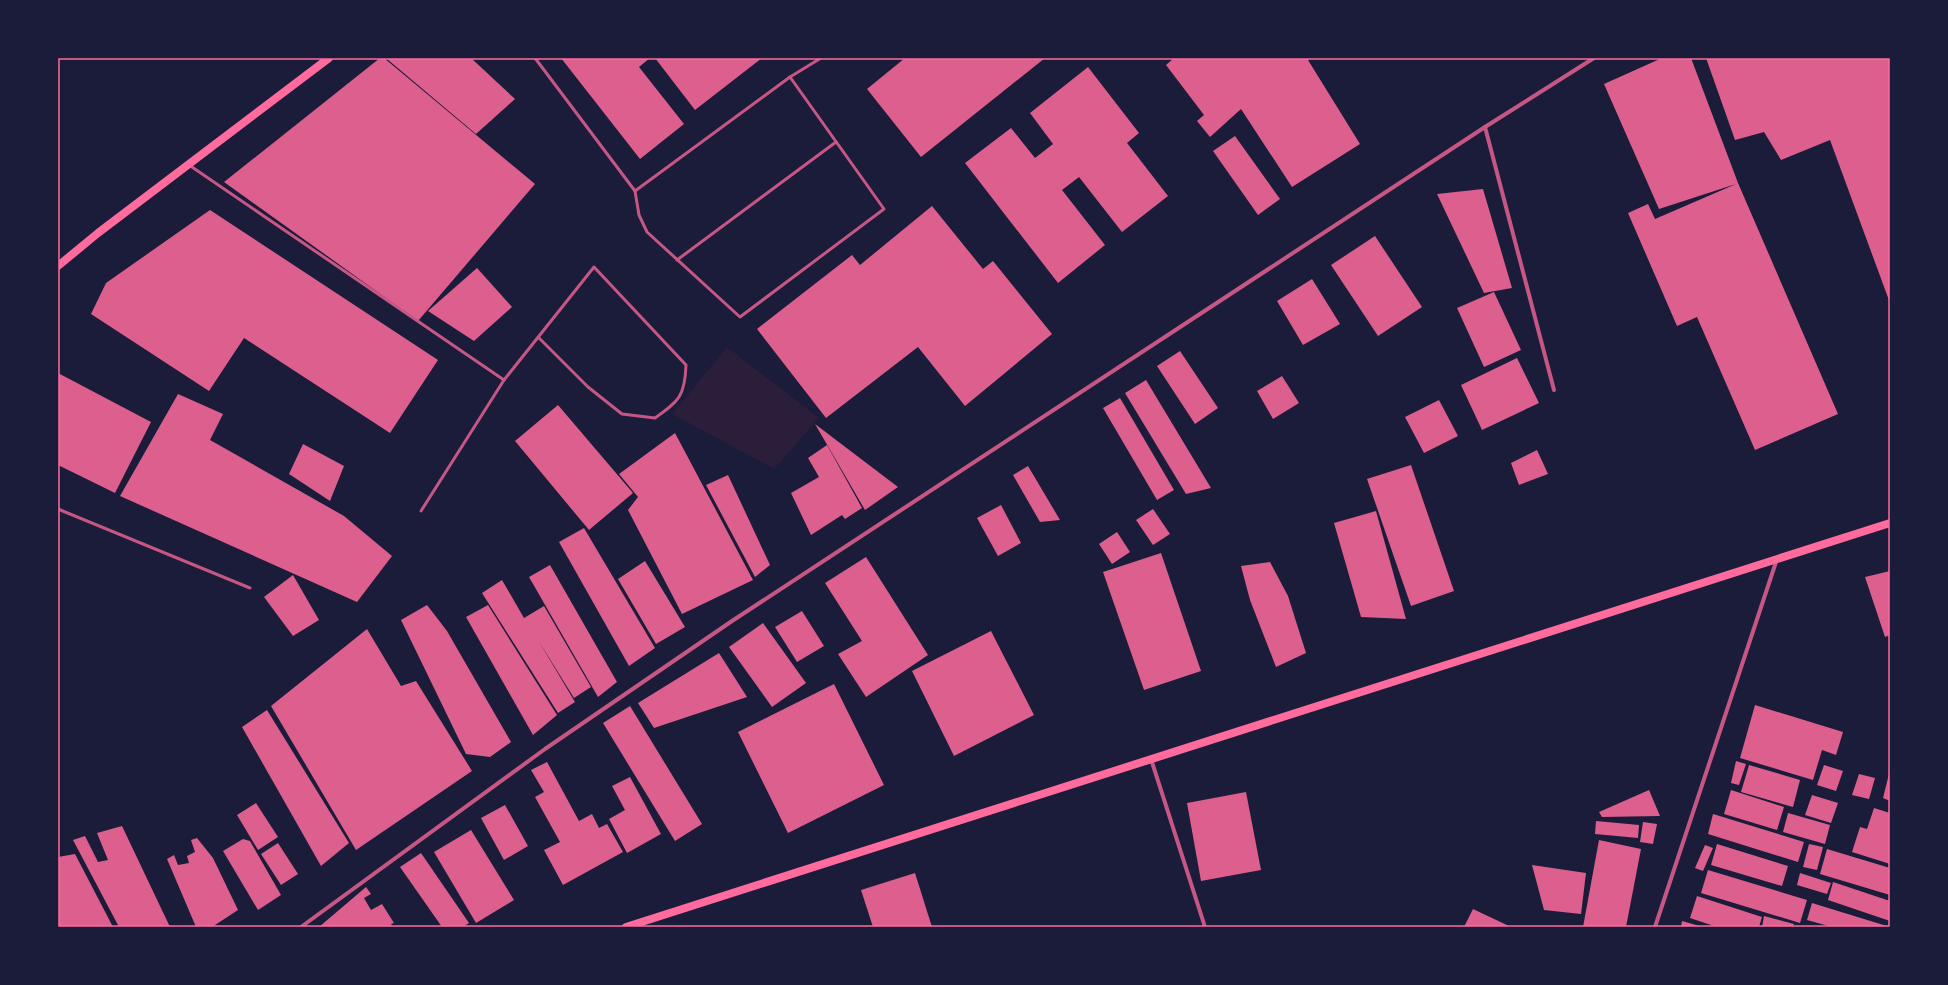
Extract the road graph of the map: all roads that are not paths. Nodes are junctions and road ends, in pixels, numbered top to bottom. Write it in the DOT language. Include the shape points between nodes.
graph roads {
  1 [pos="329,58"];
  2 [pos="535,58"];
  3 [pos="821,58"];
  4 [pos="1594,58"];
  5 [pos="790,78"];
  6 [pos="1485,127"];
  7 [pos="836,142"];
  8 [pos="189,165"];
  9 [pos="635,191"];
  10 [pos="677,260"];
  11 [pos="58,266"];
  12 [pos="538,337"];
  13 [pos="504,380"];
  14 [pos="1554,390"];
  15 [pos="58,509"];
  16 [pos="421,511"];
  17 [pos="1890,522"];
  18 [pos="1778,558"];
  19 [pos="250,588"];
  20 [pos="1150,759"];
  21 [pos="301,927"];
  22 [pos="626,927"];
  23 [pos="1205,927"];
  24 [pos="1655,927"];
  1 -- 8 [label="main road"];
  2 -- 9 [label="lane"];
  3 -- 5 [label="lane"];
  4 -- 6 [label="street"];
  5 -- 7 [label="lane"];
  5 -- 9 [label="lane"];
  6 -- 14 [label="street"];
  6 -- 21 [label="street" via="732,621 545,749"];
  7 -- 10 [label="lane"];
  7 -- 10 [label="lane" via="884,209 759,303 740,317"];
  8 -- 11 [label="main road"];
  8 -- 13 [label="lane"];
  9 -- 10 [label="lane" via="639,215 647,232"];
  12 -- 12 [label="lane" via="594,267 686,365 686,386 675,404 655,418 622,414 588,388"];
  12 -- 13 [label="lane"];
  13 -- 16 [label="lane"];
  15 -- 19 [label="lane"];
  17 -- 18 [label="main road"];
  18 -- 20 [label="main road"];
  18 -- 24 [label="street"];
  20 -- 22 [label="main road"];
  20 -- 23 [label="street"];
}
